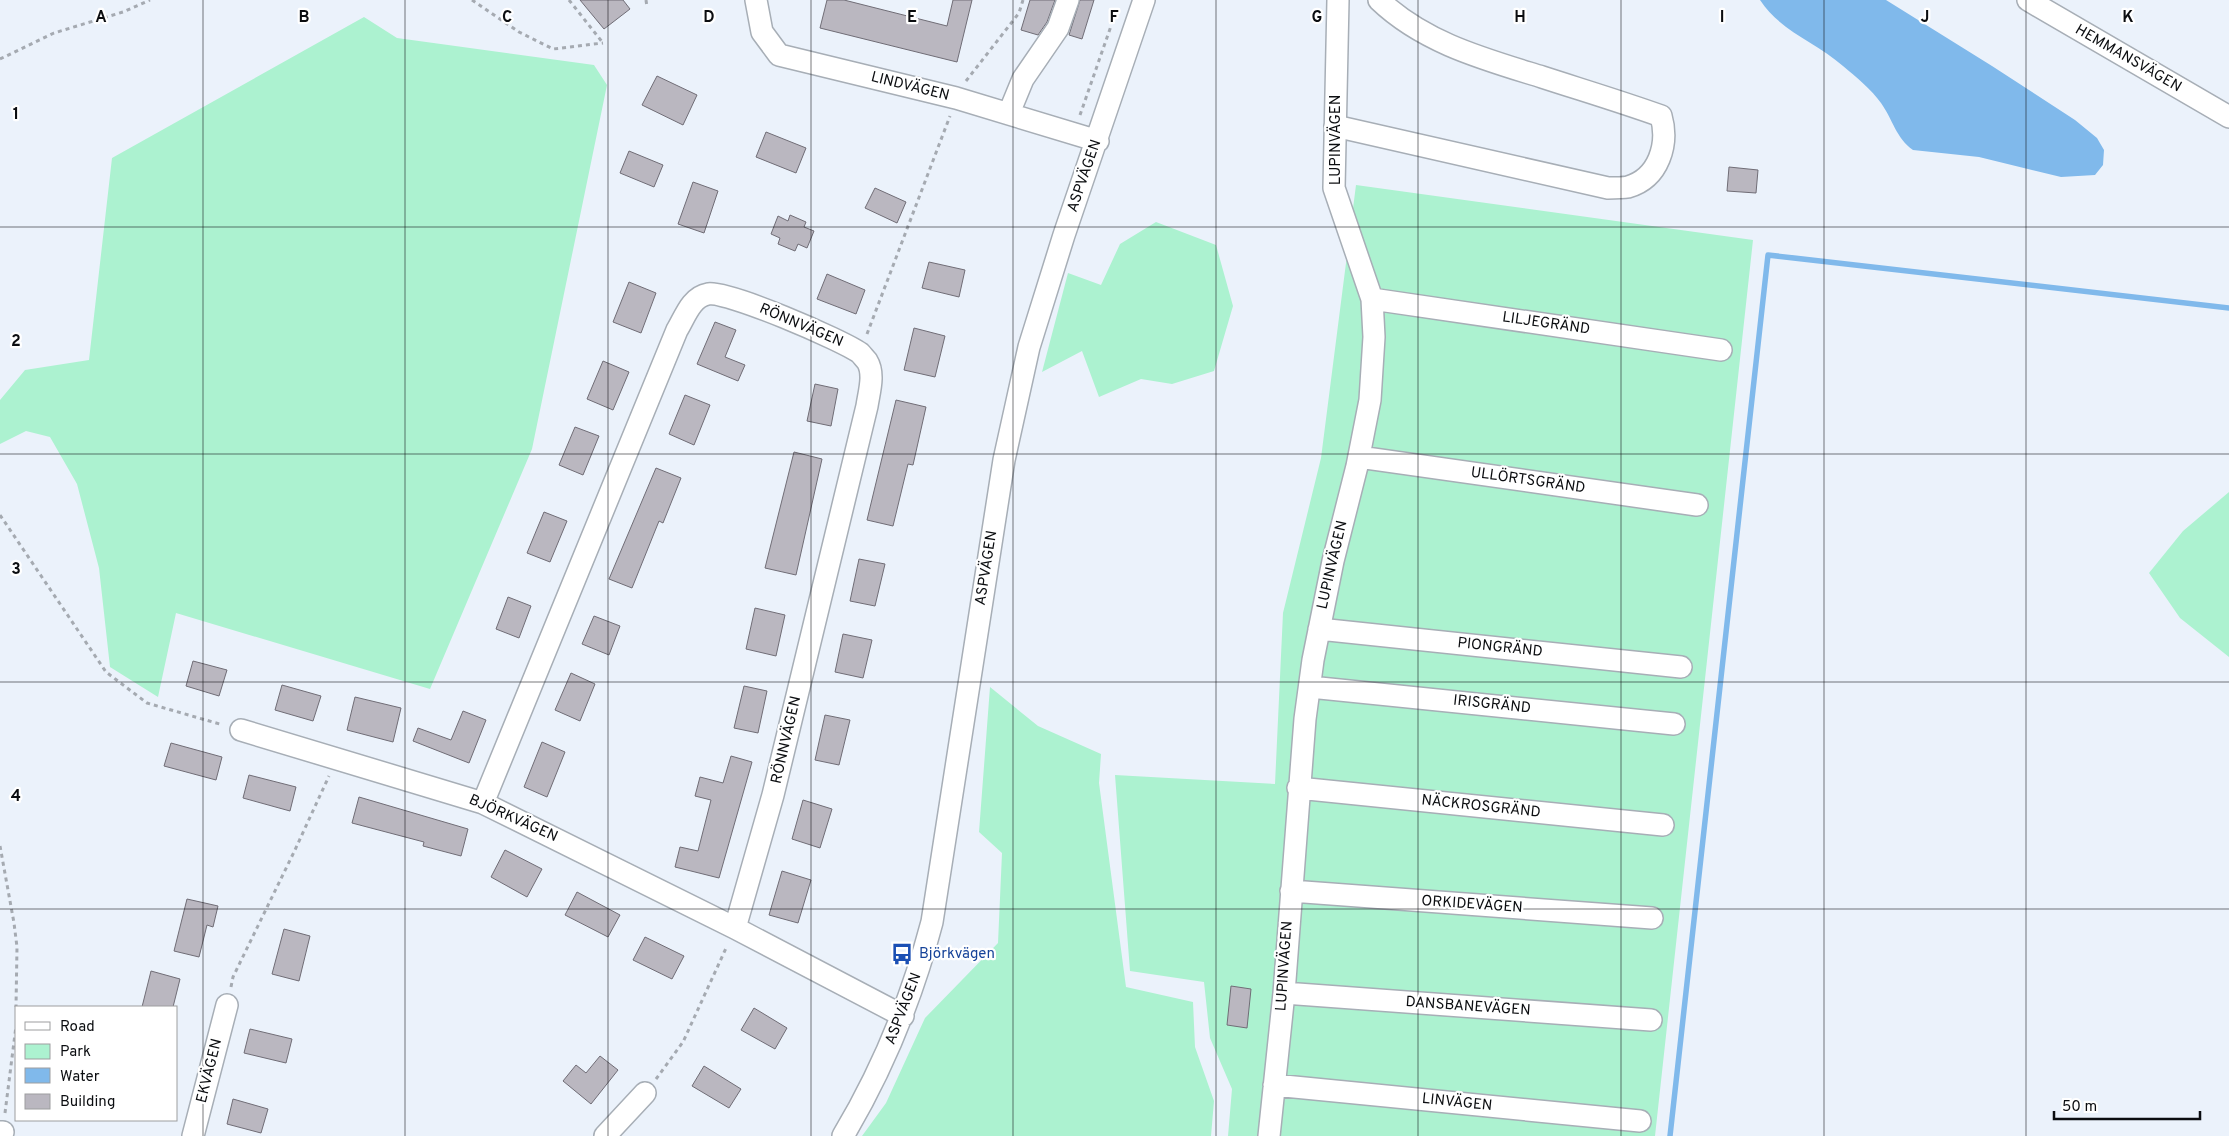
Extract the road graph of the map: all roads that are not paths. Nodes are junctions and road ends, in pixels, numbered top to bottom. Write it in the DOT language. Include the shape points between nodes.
graph roads {
  1 [pos="756,0"];
  2 [pos="1068,0"];
  3 [pos="1144,0"];
  4 [pos="1338,0"];
  5 [pos="1379,0"];
  6 [pos="2028,0"];
  7 [pos="1009,113"];
  8 [pos="2229,117"];
  9 [pos="1335,126"];
  10 [pos="1098,141"];
  11 [pos="1372,299"];
  12 [pos="1721,350"];
  13 [pos="1359,456"];
  14 [pos="1697,505"];
  15 [pos="1319,629"];
  16 [pos="1681,667"];
  17 [pos="1310,687"];
  18 [pos="1674,724"];
  19 [pos="241,730"];
  20 [pos="1298,788"];
  21 [pos="483,802"];
  22 [pos="1663,826"];
  23 [pos="1291,891"];
  24 [pos="1652,918"];
  25 [pos="735,928"];
  26 [pos="1284,994"];
  27 [pos="226,1005"];
  28 [pos="903,1016"];
  29 [pos="1651,1020"];
  30 [pos="1274,1085"];
  31 [pos="645,1094"];
  32 [pos="1640,1121"];
  33 [pos="193,1136"];
  34 [pos="605,1136"];
  35 [pos="843,1136"];
  36 [pos="1270,1136"];
  1 -- 7 [label="street, LINDVÄGEN" via="762,32 779,55"];
  2 -- 7 [label="street" via="1058,28 1023,79"];
  3 -- 10 [label="street, ASPVÄGEN"];
  4 -- 9 [label="street, LUPINVÄGEN"];
  5 -- 9 [label="street" via="1403,22 1474,56 1661,116 1665,138 1661,157 1648,175 1629,187 1608,188"];
  6 -- 8 [label="street, HEMMANSVÄGEN"];
  7 -- 10 [label="street, LINDVÄGEN"];
  9 -- 11 [label="street, LUPINVÄGEN" via="1334,188"];
  10 -- 28 [label="street, ASPVÄGEN" via="1064,235 1019,387 1004,460 932,922"];
  11 -- 12 [label="street, LILJEGRÄND"];
  11 -- 13 [label="street, LUPINVÄGEN" via="1374,337 1370,400"];
  13 -- 14 [label="street, ULLÖRTSGRÄND"];
  13 -- 15 [label="street, LUPINVÄGEN"];
  15 -- 16 [label="street, PIONGRÄND"];
  15 -- 17 [label="street, LUPINVÄGEN"];
  17 -- 18 [label="street, IRISGRÄND"];
  17 -- 20 [label="street, LUPINVÄGEN"];
  19 -- 21 [label="street, BJÖRKVÄGEN"];
  20 -- 22 [label="street, NÄCKROSGRÄND"];
  20 -- 23 [label="street, LUPINVÄGEN"];
  21 -- 25 [label="street, BJÖRKVÄGEN"];
  21 -- 25 [label="street, RÖNNVÄGEN" via="677,330 694,300 716,293 830,337 860,353 871,369 867,406 774,795"];
  23 -- 24 [label="street, ORKIDEVÄGEN"];
  23 -- 26 [label="street, LUPINVÄGEN"];
  25 -- 28 [label="street, BJÖRKVÄGEN"];
  26 -- 29 [label="street, DANSBANEVÄGEN"];
  26 -- 30 [label="street, LUPINVÄGEN"];
  27 -- 33 [label="street, EKVÄGEN"];
  28 -- 35 [label="street, ASPVÄGEN" via="879,1070"];
  30 -- 32 [label="street, LINVÄGEN"];
  30 -- 36 [label="street, LUPINVÄGEN"];
  31 -- 34 [label="street"];
}
